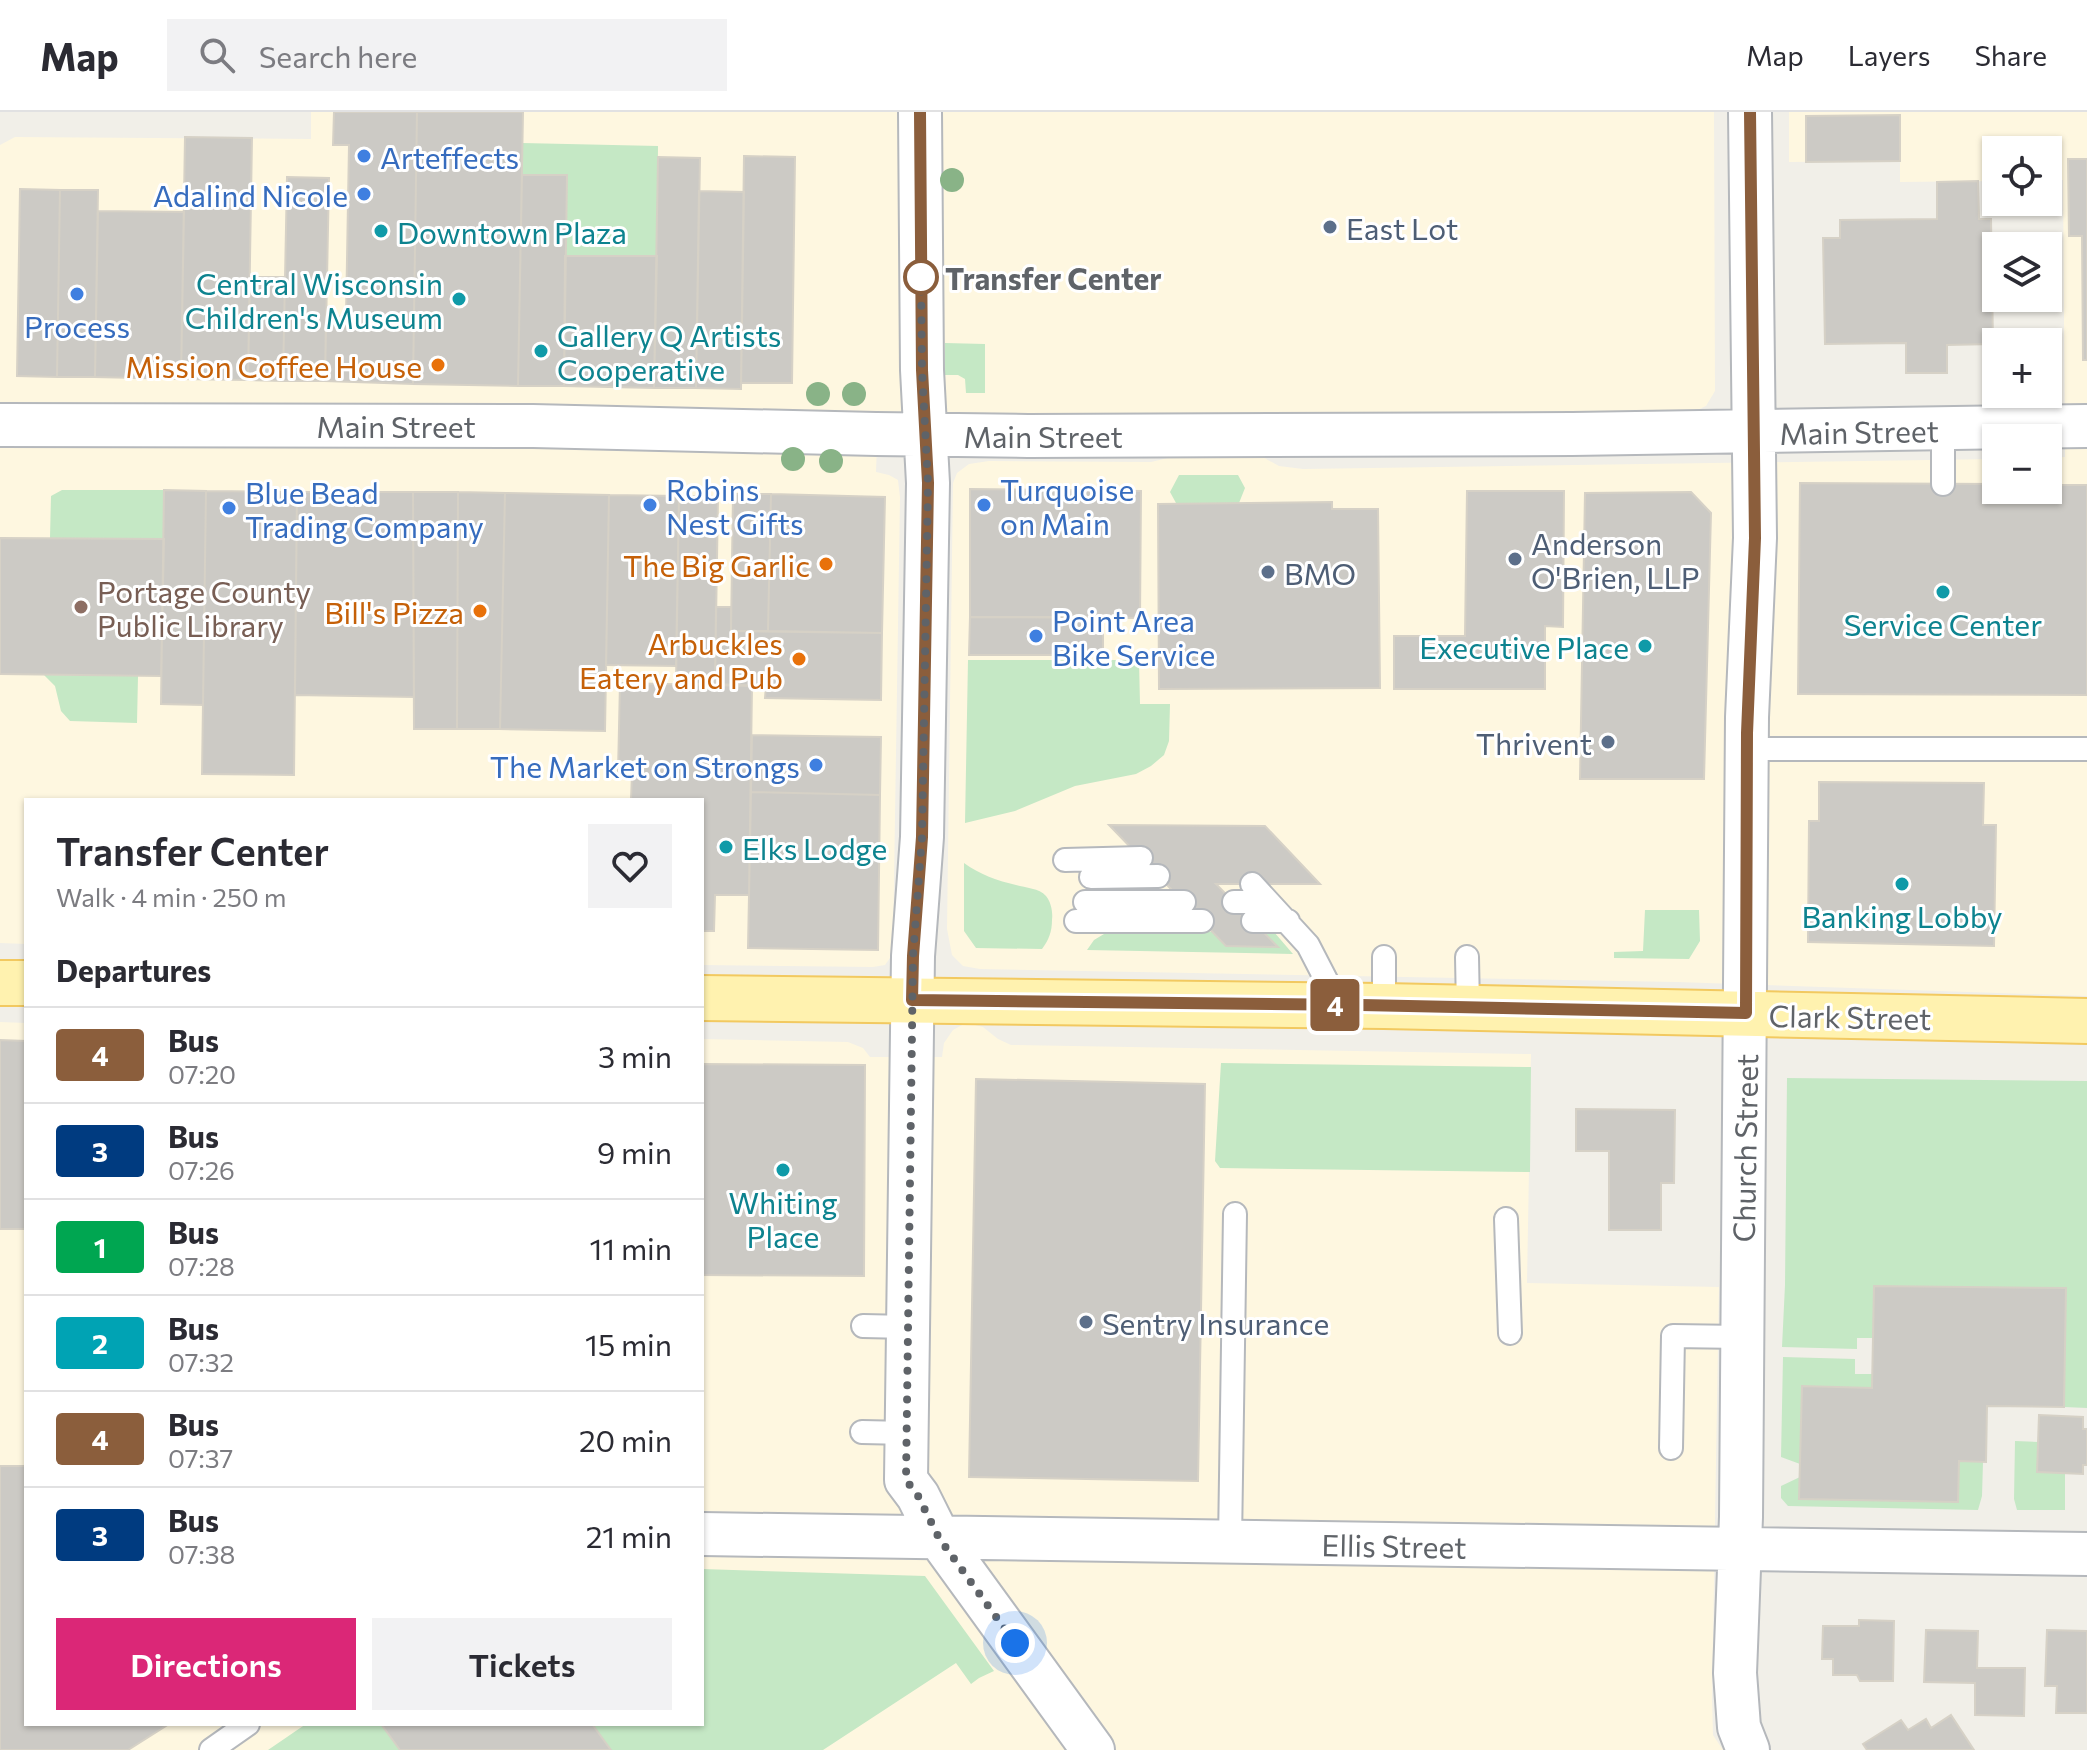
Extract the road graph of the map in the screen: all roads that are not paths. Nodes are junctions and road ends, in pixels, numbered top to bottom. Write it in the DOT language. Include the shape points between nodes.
graph roads {
  1 [pos="920,112"];
  2 [pos="1750,112"];
  3 [pos="0,425"];
  4 [pos="2087,426"];
  5 [pos="1943,429"];
  6 [pos="1753,433"];
  7 [pos="926,434"];
  8 [pos="1943,484"];
  9 [pos="1747,749"];
  10 [pos="2087,749"];
  11 [pos="1141,858"];
  12 [pos="1065,860"];
  13 [pos="1158,876"];
  14 [pos="1091,877"];
  15 [pos="1252,884"];
  16 [pos="1184,902"];
  17 [pos="1234,902"];
  18 [pos="1267,902"];
  19 [pos="1202,921"];
  20 [pos="1253,921"];
  21 [pos="1288,921"];
  22 [pos="1384,957"];
  23 [pos="1467,957"];
  24 [pos="0,983"];
  25 [pos="24,983"];
  26 [pos="704,998"];
  27 [pos="912,1000"];
  28 [pos="1339,1005"];
  29 [pos="1384,1006"];
  30 [pos="1468,1008"];
  31 [pos="1746,1013"];
  32 [pos="2087,1021"];
  33 [pos="1235,1214"];
  34 [pos="1506,1219"];
  35 [pos="863,1326"];
  36 [pos="908,1327"];
  37 [pos="1510,1333"];
  38 [pos="1742,1337"];
  39 [pos="862,1432"];
  40 [pos="907,1433"];
  41 [pos="1671,1448"];
  42 [pos="704,1534"];
  43 [pos="939,1538"];
  44 [pos="1230,1542"];
  45 [pos="1740,1551"];
  46 [pos="2087,1554"];
  47 [pos="245,1726"];
  48 [pos="211,1750"];
  49 [pos="1093,1750"];
  50 [pos="1748,1750"];
  1 -- 7 [label="street"];
  2 -- 6 [label="street, Church Street"];
  3 -- 7 [label="street, Main Street" via="533,426"];
  4 -- 5 [label="street, Main Street"];
  5 -- 6 [label="street, Main Street"];
  5 -- 8 [label="lane"];
  6 -- 7 [label="street, Main Street"];
  6 -- 9 [label="street, Church Street"];
  7 -- 27 [label="street" via="922,837"];
  9 -- 10 [label="lane"];
  9 -- 31 [label="street, Church Street"];
  11 -- 12 [label="lane"];
  13 -- 14 [label="lane"];
  15 -- 18 [label="lane"];
  16 -- 19 [label="lane" via="1080,911"];
  17 -- 18 [label="lane"];
  18 -- 21 [label="lane"];
  20 -- 21 [label="lane"];
  21 -- 28 [label="lane" via="1308,945"];
  22 -- 29 [label="lane"];
  23 -- 30 [label="lane"];
  24 -- 25 [label="main road"];
  26 -- 27 [label="main road, Clark Street"];
  27 -- 28 [label="main road, Clark Street"];
  27 -- 36 [label="street"];
  28 -- 29 [label="main road, Clark Street"];
  29 -- 30 [label="main road, Clark Street"];
  30 -- 31 [label="main road, Clark Street"];
  31 -- 32 [label="main road, Clark Street"];
  31 -- 38 [label="street, Church Street"];
  33 -- 44 [label="lane"];
  34 -- 37 [label="lane"];
  35 -- 36 [label="lane"];
  36 -- 40 [label="street"];
  38 -- 41 [label="lane" via="1673,1336"];
  38 -- 45 [label="street, Church Street"];
  39 -- 40 [label="lane"];
  40 -- 43 [label="street" via="906,1480"];
  42 -- 43 [label="street, Ellis Street"];
  43 -- 44 [label="street, Ellis Street"];
  43 -- 49 [label="street"];
  44 -- 45 [label="street, Ellis Street"];
  45 -- 46 [label="street, Ellis Street"];
  45 -- 50 [label="street, Church Street" via="1736,1705"];
  47 -- 48 [label="lane"];
}
